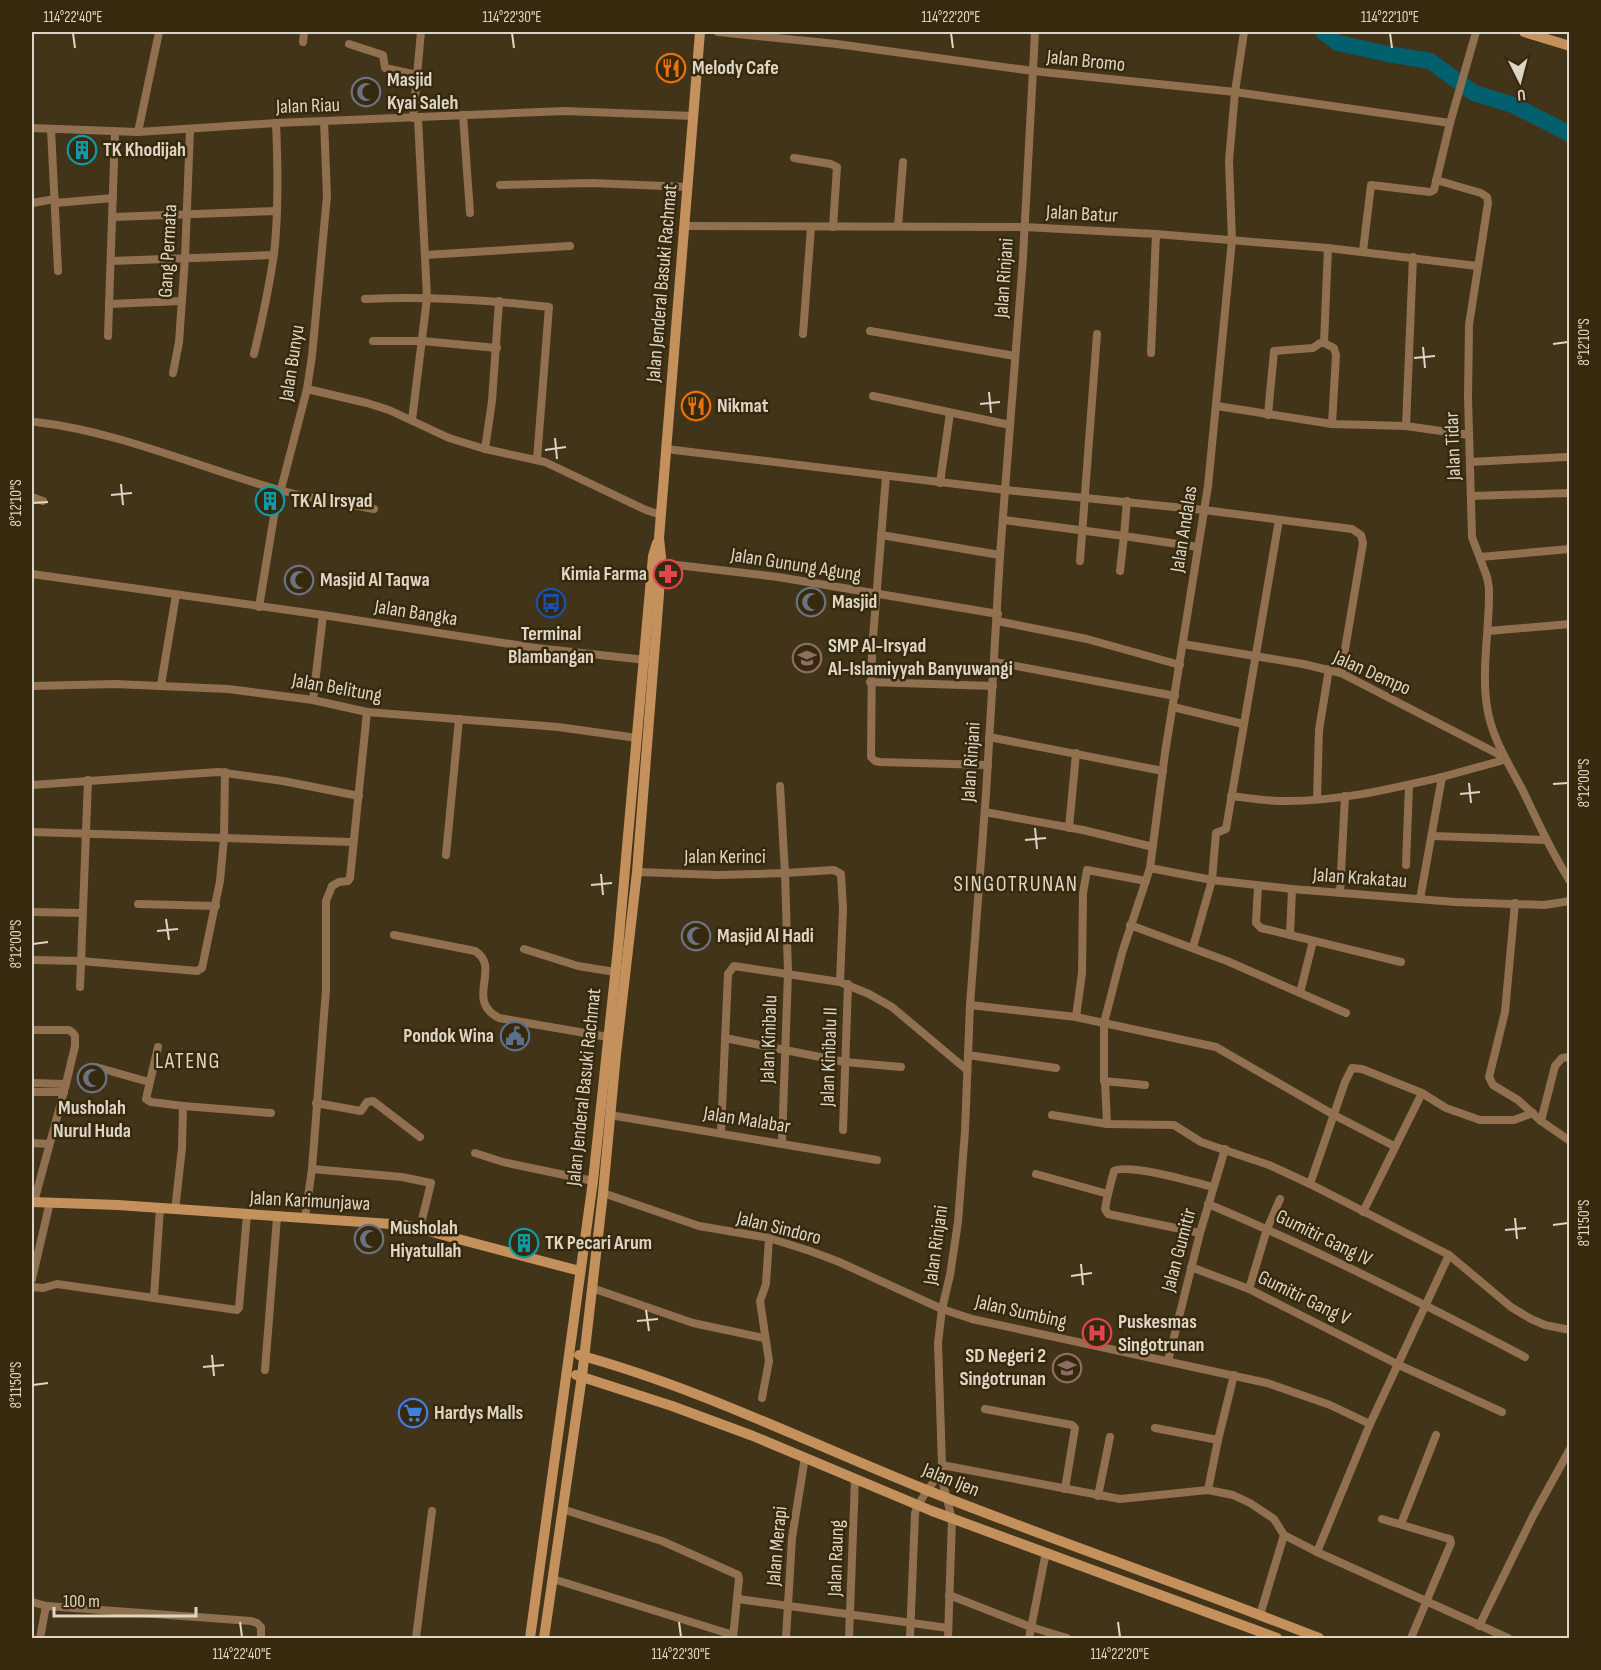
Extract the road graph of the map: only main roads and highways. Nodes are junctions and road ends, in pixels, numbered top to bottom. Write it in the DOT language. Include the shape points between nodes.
graph roads {
  1 [pos="700,32"];
  2 [pos="1524,32"];
  3 [pos="1536,33"];
  4 [pos="1569,46"];
  5 [pos="659,538"];
  6 [pos="649,661"];
  7 [pos="618,991"];
  8 [pos="33,1202"];
  9 [pos="580,1271"];
  10 [pos="570,1353"];
  11 [pos="584,1356"];
  12 [pos="568,1373"];
  13 [pos="582,1376"];
  14 [pos="1260,1615"];
  15 [pos="1254,1634"];
  16 [pos="530,1638"];
  17 [pos="544,1638"];
  18 [pos="1277,1638"];
  19 [pos="1319,1638"];
  1 -- 5 [label="main road, Jalan Jenderal Basuki Rachmat"];
  2 -- 3 [label="main road"];
  3 -- 4 [label="main road"];
  5 -- 6 [label="main road, Jalan Jenderal Basuki Rachmat" via="660,563"];
  5 -- 6 [label="main road, Jalan Jenderal Basuki Rachmat" via="653,556"];
  6 -- 7 [label="main road, Jalan Jenderal Basuki Rachmat" via="637,872"];
  6 -- 7 [label="main road, Jalan Jenderal Basuki Rachmat" via="637,738 615,972"];
  7 -- 9 [label="main road, Jalan Jenderal Basuki Rachmat" via="608,1037"];
  7 -- 11 [label="main road, Jalan Jenderal Basuki Rachmat" via="603,1193"];
  8 -- 9 [label="main road, Jalan Karimunjawa" via="420,1228"];
  9 -- 10 [label="main road, Jalan Jenderal Basuki Rachmat"];
  10 -- 11 [label="main road, Jalan Ijen"];
  10 -- 12 [label="main road, Jalan Jenderal Basuki Rachmat"];
  11 -- 13 [label="main road, Jalan Jenderal Basuki Rachmat"];
  11 -- 14 [label="main road, Jalan Ijen" via="734,1410 927,1490"];
  12 -- 13 [label="main road, Jalan Ijen"];
  12 -- 16 [label="main road, Jalan Jenderal Basuki Rachmat"];
  13 -- 15 [label="main road, Jalan Ijen" via="805,1457 952,1519"];
  13 -- 17 [label="main road, Jalan Jenderal Basuki Rachmat"];
  14 -- 15 [label="main road"];
  14 -- 19 [label="main road, Jalan Ijen"];
  15 -- 18 [label="main road, Jalan Ijen"];
}
